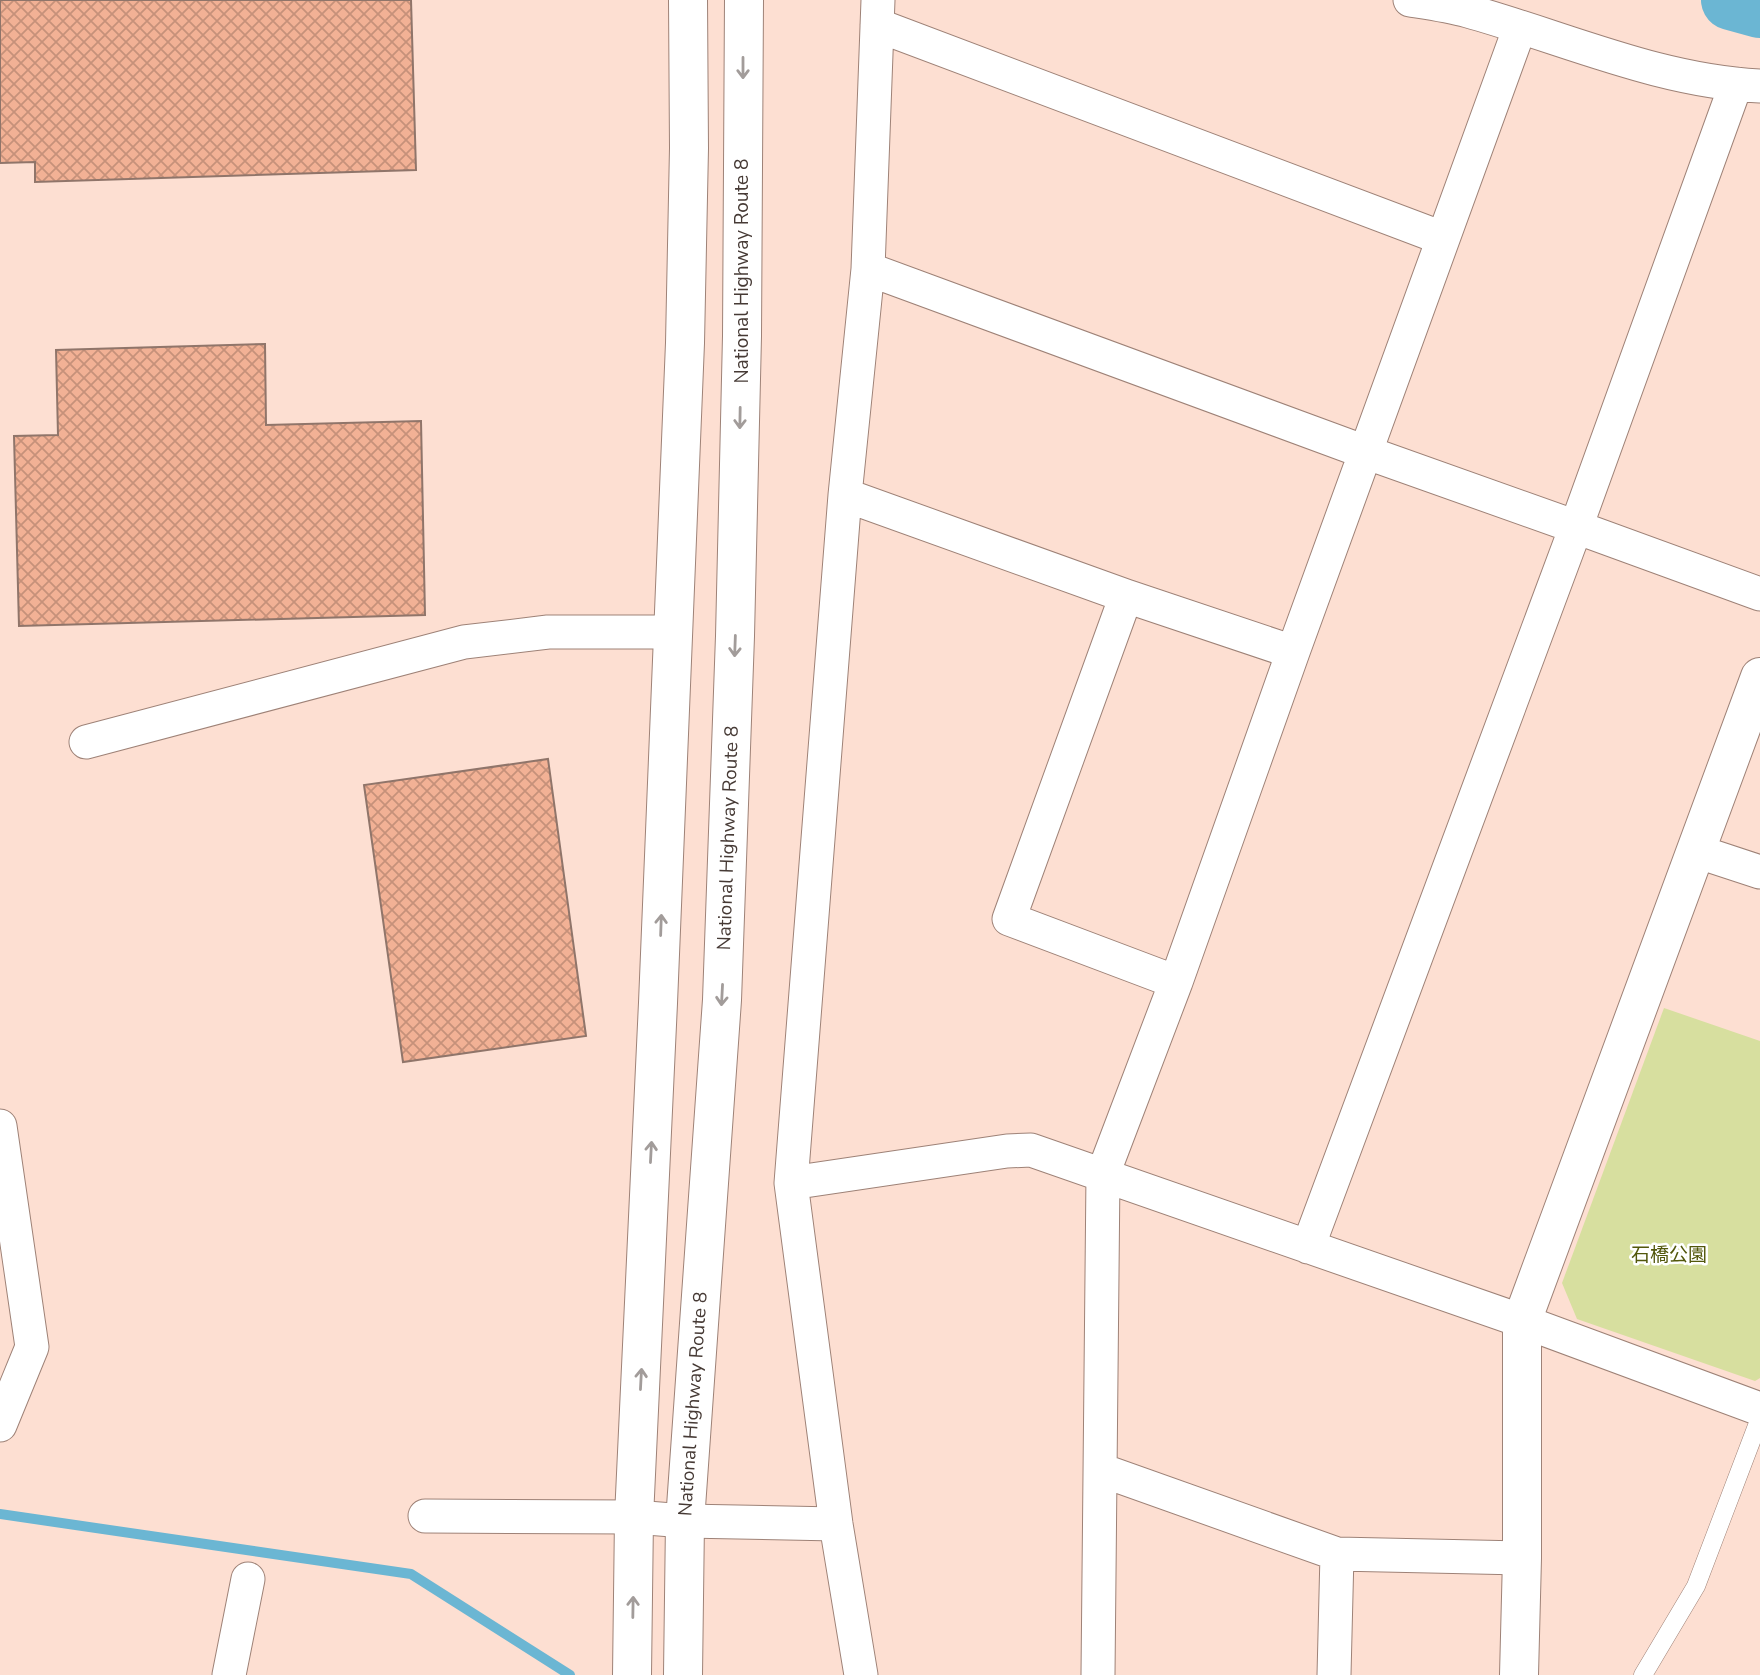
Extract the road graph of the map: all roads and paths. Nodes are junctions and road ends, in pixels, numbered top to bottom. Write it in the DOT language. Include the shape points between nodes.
graph roads {
  1 [pos="688,0"];
  2 [pos="744,0"];
  3 [pos="1410,0"];
  4 [pos="877,13"];
  5 [pos="1520,27"];
  6 [pos="1748,85"];
  7 [pos="1442,238"];
  8 [pos="868,269"];
  9 [pos="1365,453"];
  10 [pos="845,495"];
  11 [pos="1576,527"];
  12 [pos="1760,594"];
  13 [pos="1126,596"];
  14 [pos="673,632"];
  15 [pos="1293,652"];
  16 [pos="1760,677"];
  17 [pos="86,742"];
  18 [pos="1696,851"];
  19 [pos="1760,872"];
  20 [pos="1176,982"];
  21 [pos="0,1126"];
  22 [pos="1103,1174"];
  23 [pos="791,1183"];
  24 [pos="1308,1247"];
  25 [pos="1522,1321"];
  26 [pos="1760,1409"];
  27 [pos="1760,1418"];
  28 [pos="0,1424"];
  29 [pos="1101,1470"];
  30 [pos="425,1516"];
  31 [pos="634,1517"];
  32 [pos="685,1521"];
  33 [pos="836,1524"];
  34 [pos="1337,1554"];
  35 [pos="1522,1558"];
  36 [pos="248,1579"];
  37 [pos="229,1675"];
  38 [pos="632,1675"];
  39 [pos="683,1675"];
  40 [pos="861,1675"];
  41 [pos="1098,1675"];
  42 [pos="1334,1675"];
  43 [pos="1519,1675"];
  44 [pos="1643,1675"];
  1 -- 14 [label="main road" via="686,330"];
  2 -- 32 [label="main road, National Highway Route 8, one-way" via="742,363 721,1014"];
  3 -- 5 [label="street"];
  4 -- 7 [label="street"];
  4 -- 8 [label="street"];
  5 -- 6 [label="street" via="1635,65"];
  5 -- 7 [label="street"];
  6 -- 11 [label="street"];
  7 -- 9 [label="street"];
  8 -- 9 [label="street"];
  8 -- 10 [label="street"];
  9 -- 11 [label="street"];
  9 -- 15 [label="street"];
  10 -- 13 [label="street"];
  10 -- 23 [label="street"];
  11 -- 12 [label="street"];
  11 -- 24 [label="street"];
  13 -- 15 [label="street"];
  13 -- 20 [label="street" via="1009,919"];
  14 -- 17 [label="street" via="548,632 464,642"];
  31 -- 14 [label="main road, one-way"];
  15 -- 20 [label="street"];
  16 -- 18 [label="main road"];
  18 -- 19 [label="street"];
  18 -- 25 [label="main road"];
  20 -- 22 [label="street"];
  21 -- 28 [label="street" via="32,1347"];
  22 -- 23 [label="street" via="1031,1150"];
  22 -- 24 [label="street"];
  22 -- 29 [label="street"];
  23 -- 33 [label="street"];
  24 -- 25 [label="street"];
  25 -- 26 [label="street"];
  25 -- 35 [label="main road"];
  27 -- 44 [label="lane" via="1696,1586"];
  29 -- 34 [label="street"];
  29 -- 41 [label="street"];
  30 -- 31 [label="street"];
  31 -- 32 [label="street"];
  38 -- 31 [label="main road, one-way"];
  32 -- 33 [label="street"];
  32 -- 39 [label="main road, National Highway Route 8"];
  33 -- 40 [label="street"];
  34 -- 35 [label="street"];
  34 -- 42 [label="street"];
  35 -- 43 [label="main road"];
  36 -- 37 [label="street"];
}
